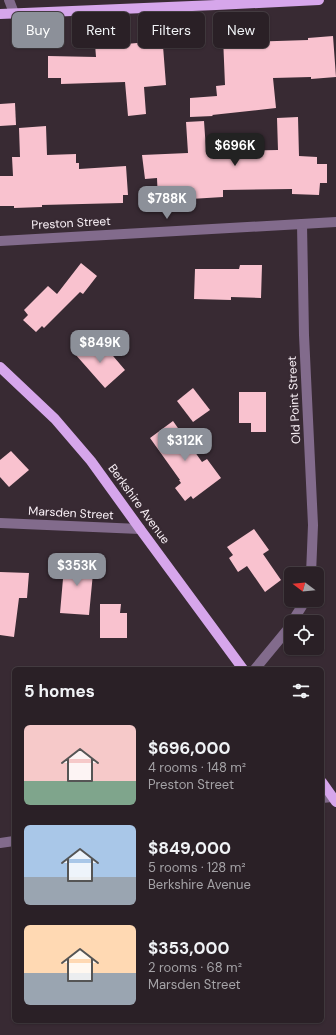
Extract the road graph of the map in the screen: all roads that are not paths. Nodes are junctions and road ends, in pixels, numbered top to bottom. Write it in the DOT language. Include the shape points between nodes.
graph roads {
  1 [pos="9,0"];
  2 [pos="319,0"];
  3 [pos="235,2"];
  4 [pos="14,12"];
  5 [pos="34,12"];
  6 [pos="12,13"];
  7 [pos="0,14"];
  8 [pos="336,222"];
  9 [pos="302,224"];
  10 [pos="0,241"];
  11 [pos="0,367"];
  12 [pos="0,523"];
  13 [pos="140,529"];
  14 [pos="311,567"];
  15 [pos="284,634"];
  16 [pos="242,667"];
  17 [pos="257,667"];
  18 [pos="324,786"];
  19 [pos="330,799"];
  20 [pos="12,841"];
  21 [pos="0,843"];
  1 -- 4 [label="street"];
  2 -- 3 [label="main road"];
  3 -- 5 [label="main road"];
  6 -- 7 [label="main road"];
  8 -- 9 [label="street, Preston Street"];
  9 -- 10 [label="street, Preston Street"];
  9 -- 14 [label="street, Old Point Street" via="304,335 313,525"];
  11 -- 13 [label="main road, Berkshire Avenue" via="66,431"];
  12 -- 13 [label="street, Marsden Street"];
  13 -- 16 [label="main road, Berkshire Avenue"];
  15 -- 17 [label="street"];
  18 -- 19 [label="main road"];
  20 -- 21 [label="street"];
}
